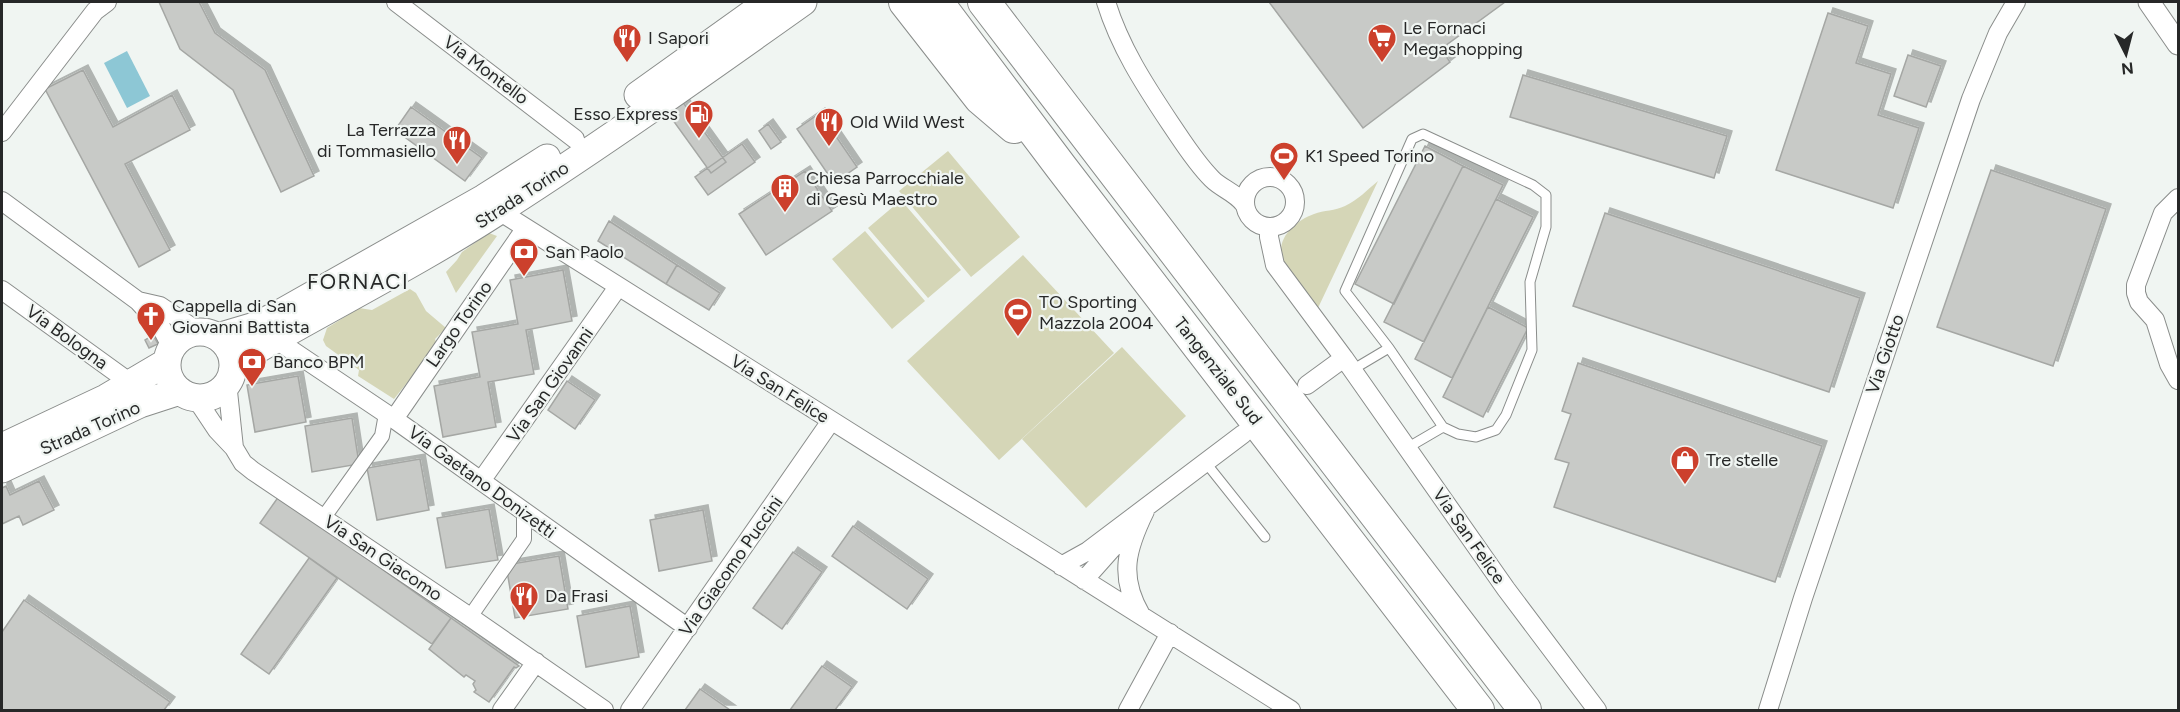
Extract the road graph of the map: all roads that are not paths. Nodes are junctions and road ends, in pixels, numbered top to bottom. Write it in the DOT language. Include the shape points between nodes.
graph roads {
  1 [pos="396,2"];
  2 [pos="768,2"];
  3 [pos="803,2"];
  4 [pos="905,2"];
  5 [pos="937,2"];
  6 [pos="984,2"];
  7 [pos="1106,2"];
  8 [pos="2016,2"];
  9 [pos="2149,2"];
  10 [pos="100,5"];
  11 [pos="2178,44"];
  12 [pos="2,132"];
  13 [pos="575,139"];
  14 [pos="1061,167"];
  15 [pos="1203,169"];
  16 [pos="1262,178"];
  17 [pos="2178,198"];
  18 [pos="2,201"];
  19 [pos="1244,204"];
  20 [pos="499,211"];
  21 [pos="1269,227"];
  22 [pos="525,229"];
  23 [pos="618,287"];
  24 [pos="2,290"];
  25 [pos="138,301"];
  26 [pos="208,335"];
  27 [pos="275,339"];
  28 [pos="1389,348"];
  29 [pos="169,355"];
  30 [pos="1348,364"];
  31 [pos="230,377"];
  32 [pos="2178,380"];
  33 [pos="132,384"];
  34 [pos="1307,385"];
  35 [pos="187,394"];
  36 [pos="390,416"];
  37 [pos="831,422"];
  38 [pos="1443,427"];
  39 [pos="1244,434"];
  40 [pos="2,447"];
  41 [pos="234,448"];
  42 [pos="1407,448"];
  43 [pos="1206,462"];
  44 [pos="2,469"];
  45 [pos="481,482"];
  46 [pos="1146,508"];
  47 [pos="524,512"];
  48 [pos="324,517"];
  49 [pos="1265,537"];
  50 [pos="1061,566"];
  51 [pos="1084,580"];
  52 [pos="1142,616"];
  53 [pos="470,617"];
  54 [pos="688,628"];
  55 [pos="1170,633"];
  56 [pos="536,662"];
  57 [pos="1267,704"];
  58 [pos="502,711"];
  59 [pos="604,711"];
  60 [pos="630,711"];
  61 [pos="1128,711"];
  62 [pos="1291,711"];
  63 [pos="1478,711"];
  64 [pos="1525,711"];
  65 [pos="1597,711"];
  66 [pos="1768,711"];
  1 -- 13 [label="street, Via Montello"];
  2 -- 13 [label="main road, Strada Torino"];
  3 -- 20 [label="main road, Strada Torino"];
  4 -- 14 [label="highway" via="980,98"];
  5 -- 14 [label="highway, Tangenziale Sud"];
  6 -- 64 [label="highway, Tangenziale Sud"];
  7 -- 15 [label="street" via="1116,33 1140,78"];
  8 -- 66 [label="street, Via Giotto" via="1998,33 1971,99"];
  9 -- 11 [label="street"];
  10 -- 12 [label="street"];
  13 -- 26 [label="main road, Strada Torino" via="484,198 277,315 239,331"];
  14 -- 63 [label="highway, Tangenziale Sud"];
  15 -- 16 [label="street" via="1245,180"];
  15 -- 19 [label="street" via="1237,194"];
  16 -- 19 [label="street" via="1248,188"];
  16 -- 21 [label="street" via="1284,181 1294,194 1294,211 1287,220"];
  17 -- 32 [label="street" via="2163,213 2136,285 2139,302 2155,320"];
  18 -- 25 [label="street"];
  19 -- 21 [label="street" via="1252,220"];
  20 -- 22 [label="street, Via San Felice"];
  20 -- 27 [label="main road, Strada Torino"];
  21 -- 30 [label="street, Via San Felice" via="1275,265"];
  22 -- 23 [label="street, Via San Felice"];
  22 -- 36 [label="street, Largo Torino"];
  23 -- 37 [label="street, Via San Felice"];
  23 -- 45 [label="street, Via San Giovanni"];
  24 -- 33 [label="street, Via Bologna"];
  25 -- 26 [label="street" via="160,306"];
  25 -- 29 [label="street" via="160,326"];
  26 -- 29 [label="main road" via="181,338"];
  26 -- 31 [label="main road" via="230,352"];
  27 -- 31 [label="main road, Strada Torino" via="245,358"];
  27 -- 36 [label="street, Via Gaetano Donizetti"];
  28 -- 30 [label="lane"];
  28 -- 38 [label="lane"];
  28 -- 38 [label="lane" via="1345,291 1412,139 1423,134 1533,185 1546,195 1546,227 1530,282 1532,350 1506,415 1496,430 1476,437"];
  29 -- 33 [label="main road, Strada Torino"];
  29 -- 35 [label="main road" via="172,383"];
  30 -- 34 [label="street"];
  30 -- 42 [label="street, Via San Felice"];
  31 -- 35 [label="main road" via="211,396"];
  31 -- 41 [label="street"];
  33 -- 40 [label="main road, Strada Torino"];
  35 -- 41 [label="street, Via San Giacomo"];
  35 -- 44 [label="main road, Strada Torino" via="140,405"];
  36 -- 45 [label="street, Via Gaetano Donizetti"];
  36 -- 48 [label="street" via="382,436"];
  37 -- 50 [label="street, Via San Felice"];
  37 -- 54 [label="street, Via Giacomo Puccini"];
  38 -- 42 [label="lane"];
  39 -- 43 [label="street"];
  41 -- 48 [label="street, Via San Giacomo" via="243,463"];
  42 -- 65 [label="street, Via San Felice"];
  43 -- 46 [label="street"];
  43 -- 49 [label="lane"];
  45 -- 47 [label="street, Via Gaetano Donizetti"];
  46 -- 50 [label="street"];
  46 -- 51 [label="street"];
  46 -- 52 [label="street" via="1131,540 1126,573"];
  47 -- 53 [label="street" via="524,539"];
  47 -- 54 [label="street, Via Gaetano Donizetti"];
  48 -- 53 [label="street, Via San Giacomo"];
  50 -- 51 [label="street, Via San Felice"];
  51 -- 52 [label="street, Via San Felice"];
  52 -- 55 [label="street, Via San Felice"];
  53 -- 56 [label="street, Via San Giacomo"];
  54 -- 60 [label="street, Via Giacomo Puccini"];
  55 -- 57 [label="street, Via San Felice"];
  55 -- 61 [label="street"];
  56 -- 58 [label="street"];
  56 -- 59 [label="street, Via San Giacomo"];
  57 -- 62 [label="street, Via San Felice"];
}
